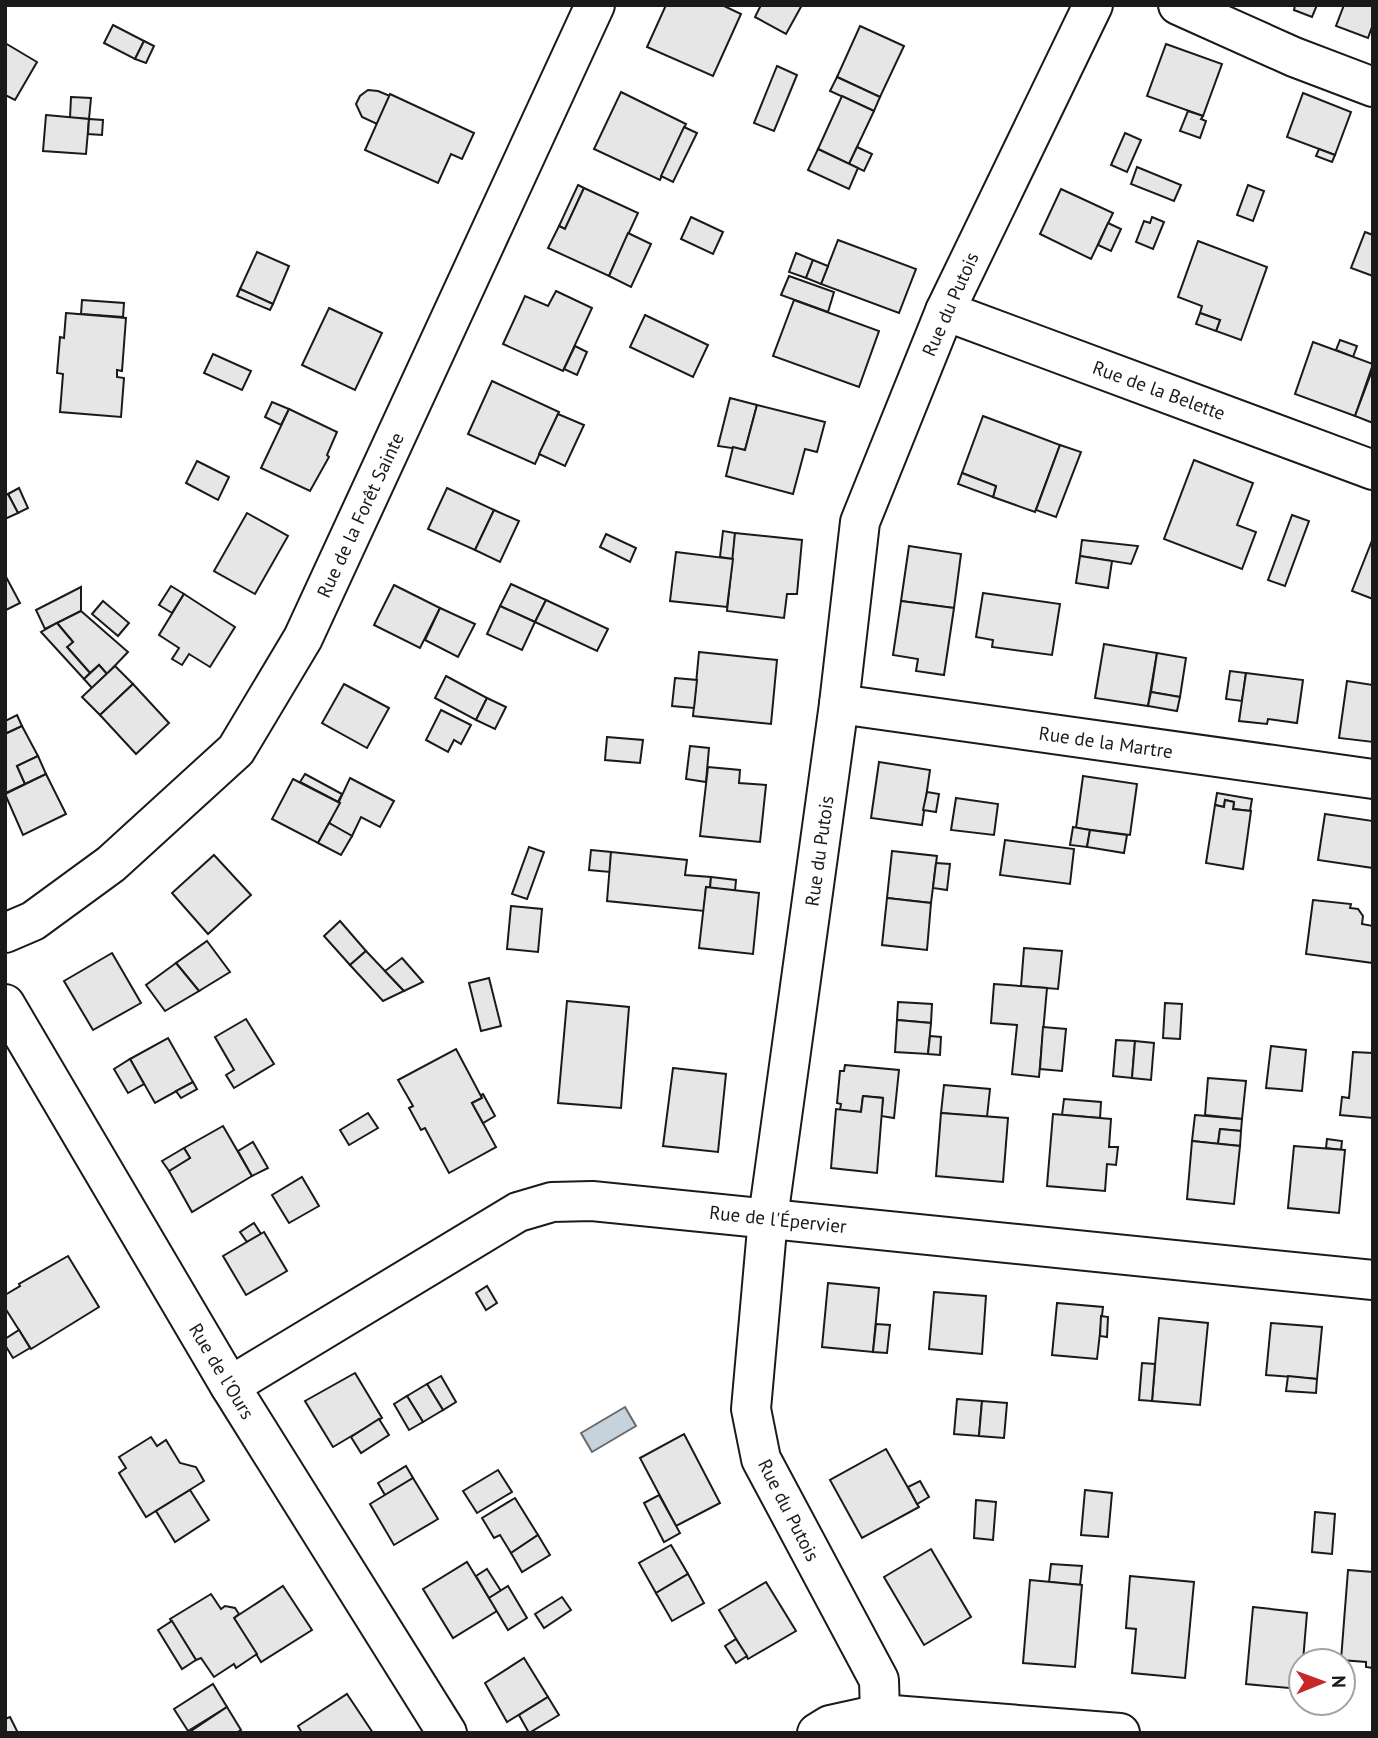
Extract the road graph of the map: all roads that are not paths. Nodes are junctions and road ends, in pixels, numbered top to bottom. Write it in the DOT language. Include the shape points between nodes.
graph roads {
  1 [pos="595,5"];
  2 [pos="1093,5"];
  3 [pos="1178,5"];
  4 [pos="1373,87"];
  5 [pos="945,311"];
  6 [pos="1373,470"];
  7 [pos="839,704"];
  8 [pos="1373,779"];
  9 [pos="5,933"];
  10 [pos="5,1004"];
  11 [pos="768,1218"];
  12 [pos="1373,1280"];
  13 [pos="230,1386"];
  14 [pos="880,1714"];
  15 [pos="1102,1732"];
  16 [pos="447,1733"];
  17 [pos="817,1733"];
  1 -- 9 [label="street, Rue de la Forêt Sainte" via="303,638 236,750 111,864 33,921"];
  2 -- 5 [label="street, Rue du Putois"];
  3 -- 4 [label="street"];
  5 -- 6 [label="street, Rue de la Belette"];
  5 -- 7 [label="street, Rue du Putois" via="860,522"];
  7 -- 8 [label="street, Rue de la Martre"];
  7 -- 11 [label="street, Rue du Putois"];
  10 -- 13 [label="street, Rue de l'Ours"];
  11 -- 12 [label="street, Rue de l'Épervier"];
  11 -- 13 [label="street, Rue de l'Épervier" via="592,1201 552,1202 518,1212"];
  11 -- 14 [label="street, Rue du Putois" via="751,1409 761,1460 879,1680"];
  13 -- 16 [label="street, Rue de l'Ours"];
  14 -- 15 [label="street"];
  14 -- 17 [label="street" via="830,1725"];
}
